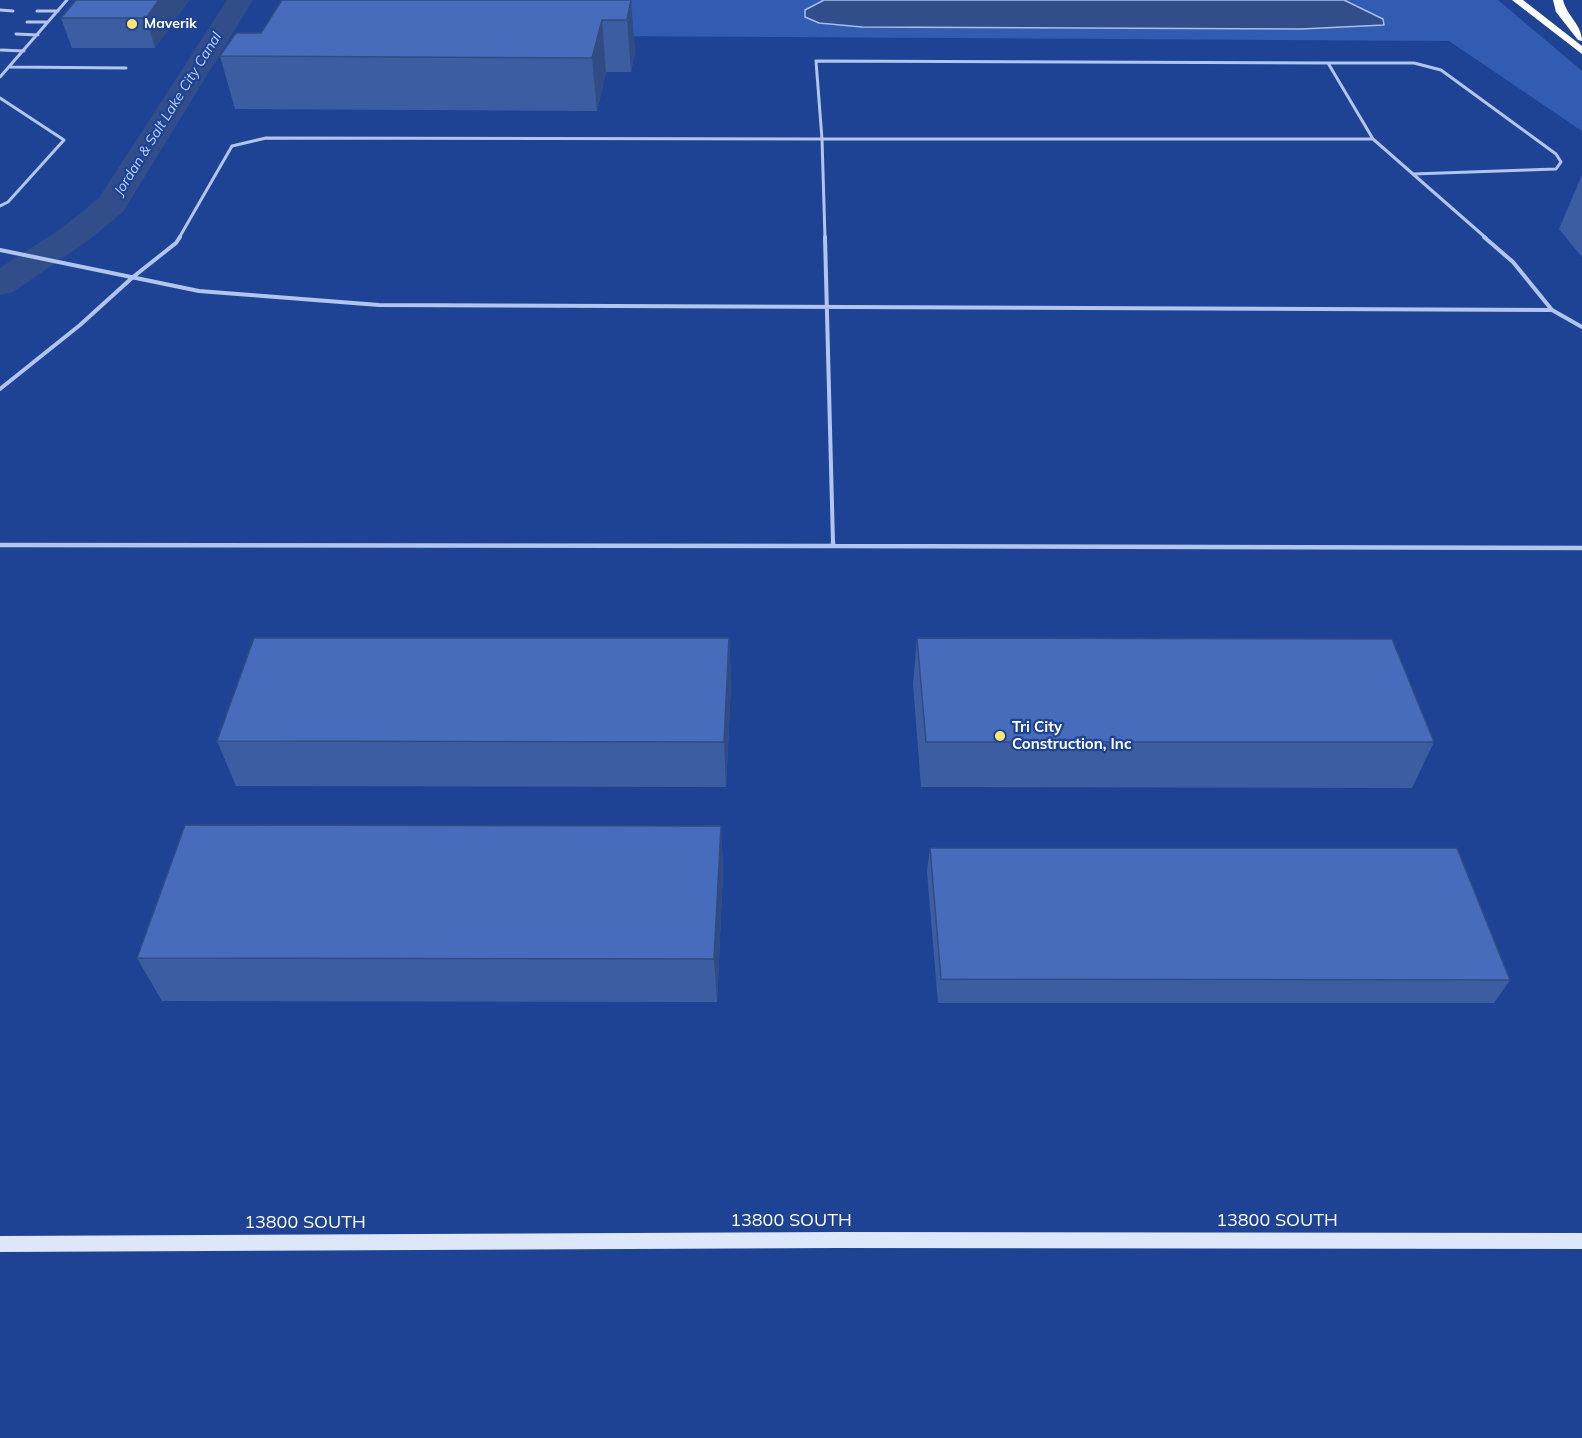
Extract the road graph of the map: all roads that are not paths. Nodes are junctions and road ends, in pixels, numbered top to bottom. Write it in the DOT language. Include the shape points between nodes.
graph roads {
  1 [pos="67,0"];
  2 [pos="1517,0"];
  3 [pos="1558,0"];
  4 [pos="0,10"];
  5 [pos="13,10"];
  6 [pos="58,10"];
  7 [pos="36,11"];
  8 [pos="27,22"];
  9 [pos="48,22"];
  10 [pos="16,34"];
  11 [pos="38,35"];
  12 [pos="1582,38"];
  13 [pos="1,50"];
  14 [pos="24,51"];
  15 [pos="1582,51"];
  16 [pos="1328,63"];
  17 [pos="10,67"];
  18 [pos="126,68"];
  19 [pos="0,77"];
  20 [pos="0,98"];
  21 [pos="822,139"];
  22 [pos="1373,139"];
  23 [pos="1413,174"];
  24 [pos="0,206"];
  25 [pos="1,250"];
  26 [pos="133,277"];
  27 [pos="827,308"];
  28 [pos="1552,310"];
  29 [pos="1582,327"];
  30 [pos="0,388"];
  31 [pos="0,544"];
  32 [pos="833,546"];
  33 [pos="1582,548"];
  34 [pos="1582,1241"];
  35 [pos="0,1244"];
  1 -- 6 [label="lane"];
  2 -- 15 [label="highway"];
  3 -- 12 [label="highway" via="1561,12"];
  4 -- 5 [label="lane"];
  6 -- 7 [label="lane"];
  6 -- 9 [label="lane"];
  8 -- 9 [label="lane"];
  9 -- 11 [label="lane"];
  10 -- 11 [label="lane"];
  11 -- 14 [label="lane"];
  13 -- 14 [label="lane"];
  14 -- 17 [label="lane"];
  16 -- 21 [label="lane" via="816,61"];
  16 -- 22 [label="lane"];
  16 -- 23 [label="lane" via="1414,63 1441,70 1556,154 1561,162 1556,169"];
  17 -- 18 [label="lane"];
  17 -- 19 [label="lane"];
  20 -- 24 [label="lane" via="64,140"];
  21 -- 22 [label="lane"];
  21 -- 26 [label="lane" via="247,141 232,146 176,243"];
  21 -- 27 [label="lane"];
  22 -- 23 [label="lane"];
  23 -- 28 [label="lane" via="1513,262"];
  25 -- 26 [label="lane"];
  26 -- 27 [label="lane" via="199,291 380,305"];
  26 -- 30 [label="lane"];
  27 -- 28 [label="lane"];
  27 -- 32 [label="lane"];
  28 -- 29 [label="lane"];
  31 -- 32 [label="lane"];
  32 -- 33 [label="lane"];
  34 -- 35 [label="street, 13800 SOUTH"];
}
